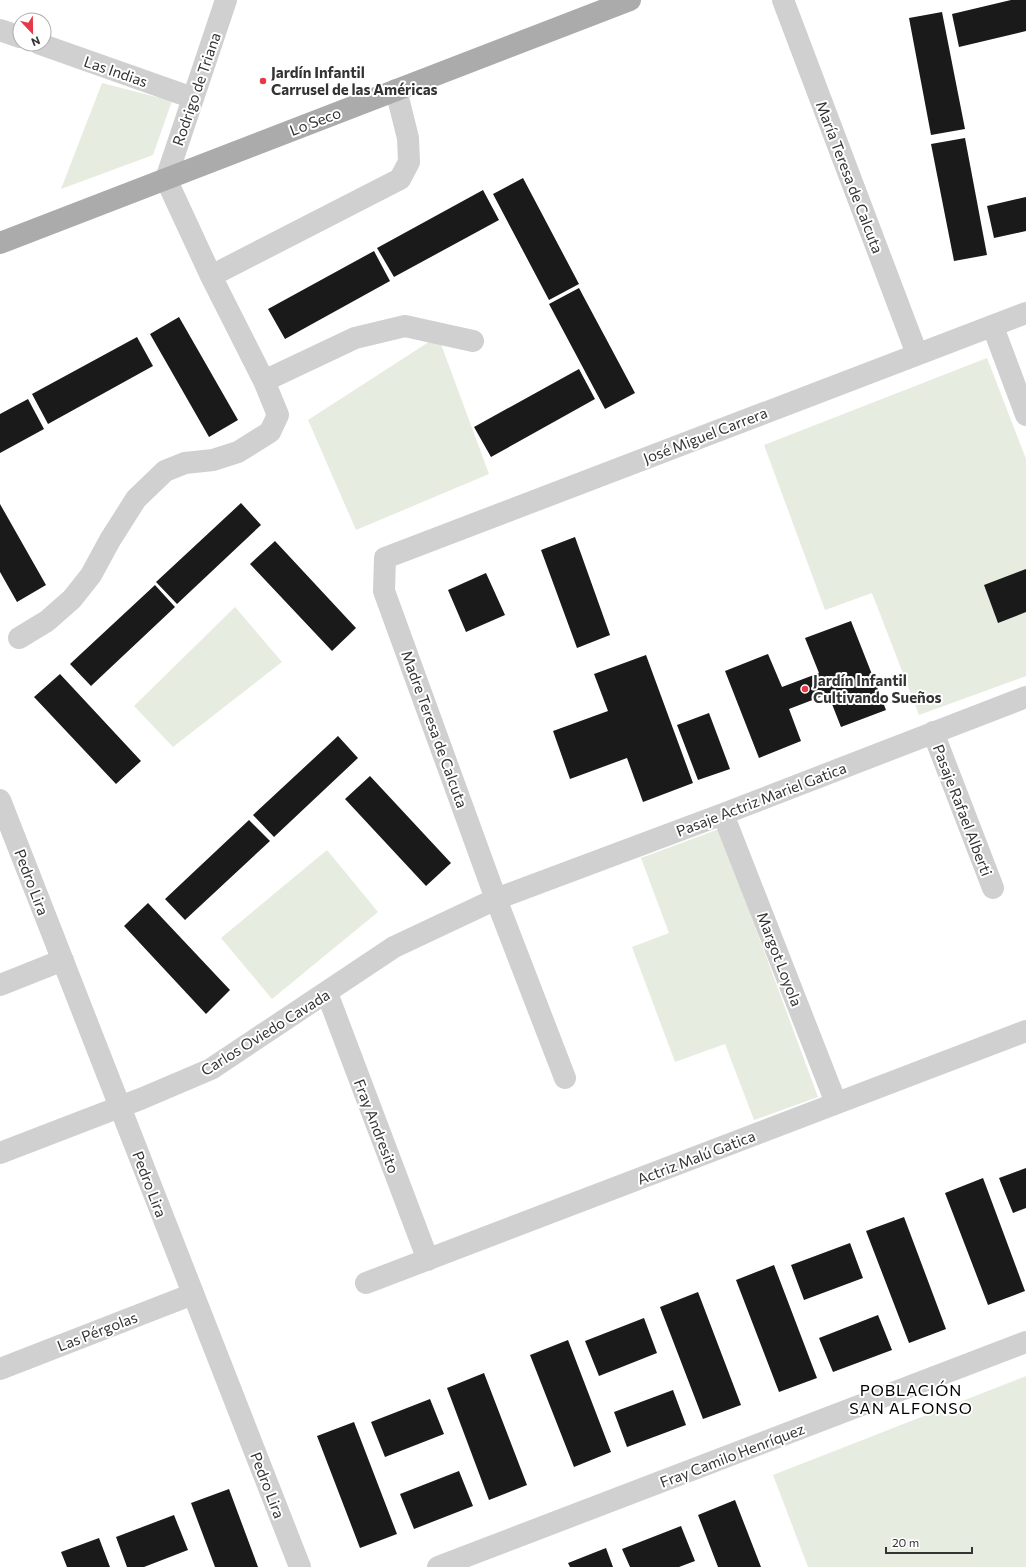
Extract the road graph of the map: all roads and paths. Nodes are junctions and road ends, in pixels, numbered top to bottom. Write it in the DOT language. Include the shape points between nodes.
graph roads {
  1 [pos="226,0"];
  2 [pos="630,0"];
  3 [pos="783,0"];
  4 [pos="0,30"];
  5 [pos="12,34"];
  6 [pos="52,48"];
  7 [pos="396,90"];
  8 [pos="193,98"];
  9 [pos="166,179"];
  10 [pos="0,243"];
  11 [pos="211,276"];
  12 [pos="1026,313"];
  13 [pos="993,327"];
  14 [pos="473,341"];
  15 [pos="918,354"];
  16 [pos="264,381"];
  17 [pos="1026,415"];
  18 [pos="385,558"];
  19 [pos="19,638"];
  20 [pos="1026,697"];
  21 [pos="933,732"];
  22 [pos="2,811"];
  23 [pos="723,814"];
  24 [pos="993,888"];
  25 [pos="496,899"];
  26 [pos="63,960"];
  27 [pos="0,985"];
  28 [pos="327,993"];
  29 [pos="1026,1030"];
  30 [pos="565,1078"];
  31 [pos="836,1103"];
  32 [pos="120,1107"];
  33 [pos="0,1153"];
  34 [pos="428,1260"];
  35 [pos="366,1284"];
  36 [pos="193,1294"];
  37 [pos="1026,1342"];
  38 [pos="0,1369"];
  39 [pos="300,1567"];
  40 [pos="438,1567"];
  1 -- 8 [label="street, Rodrigo de Triana"];
  2 -- 7 [label="main road, Lo Seco"];
  3 -- 15 [label="street, María Teresa de Calcuta"];
  4 -- 5 [label="street"];
  6 -- 8 [label="street, Las Indias"];
  7 -- 9 [label="main road, Lo Seco"];
  7 -- 11 [label="street" via="408,138 409,162 400,179"];
  8 -- 9 [label="street, Rodrigo de Triana"];
  9 -- 10 [label="main road, Lo Seco"];
  9 -- 11 [label="street"];
  11 -- 16 [label="street"];
  12 -- 13 [label="street, José Miguel Carrera"];
  13 -- 15 [label="street, José Miguel Carrera"];
  13 -- 17 [label="street"];
  14 -- 16 [label="street" via="405,326 355,338"];
  15 -- 18 [label="street, José Miguel Carrera"];
  16 -- 19 [label="street" via="278,415 270,432 238,452 214,460 186,463 165,471 136,499 90,575 72,599 47,622"];
  18 -- 25 [label="street, Madre Teresa de Calcuta" via="384,591"];
  20 -- 21 [label="street, Pasaje Actriz Mariel Gatica"];
  21 -- 23 [label="street, Pasaje Actriz Mariel Gatica"];
  21 -- 24 [label="street, Pasaje Rafael Alberti"];
  22 -- 26 [label="street, Pedro Lira"];
  23 -- 25 [label="street, Pasaje Actriz Mariel Gatica"];
  23 -- 31 [label="street, Margot Loyola"];
  25 -- 28 [label="street, Carlos Oviedo Cavada" via="394,947"];
  25 -- 30 [label="street, Madre Teresa de Calcuta"];
  26 -- 27 [label="street"];
  26 -- 32 [label="street, Pedro Lira"];
  28 -- 32 [label="street, Carlos Oviedo Cavada" via="211,1069"];
  28 -- 34 [label="street, Fray Andresito"];
  29 -- 31 [label="street, Actriz Malú Gatica"];
  31 -- 34 [label="street, Actriz Malú Gatica"];
  32 -- 33 [label="street, Carlos Oviedo Cavada"];
  32 -- 36 [label="street, Pedro Lira"];
  34 -- 35 [label="street, Actriz Malú Gatica"];
  36 -- 38 [label="street, Las Pérgolas"];
  36 -- 39 [label="street, Pedro Lira"];
  37 -- 40 [label="street, Fray Camilo Henríquez"];
}
